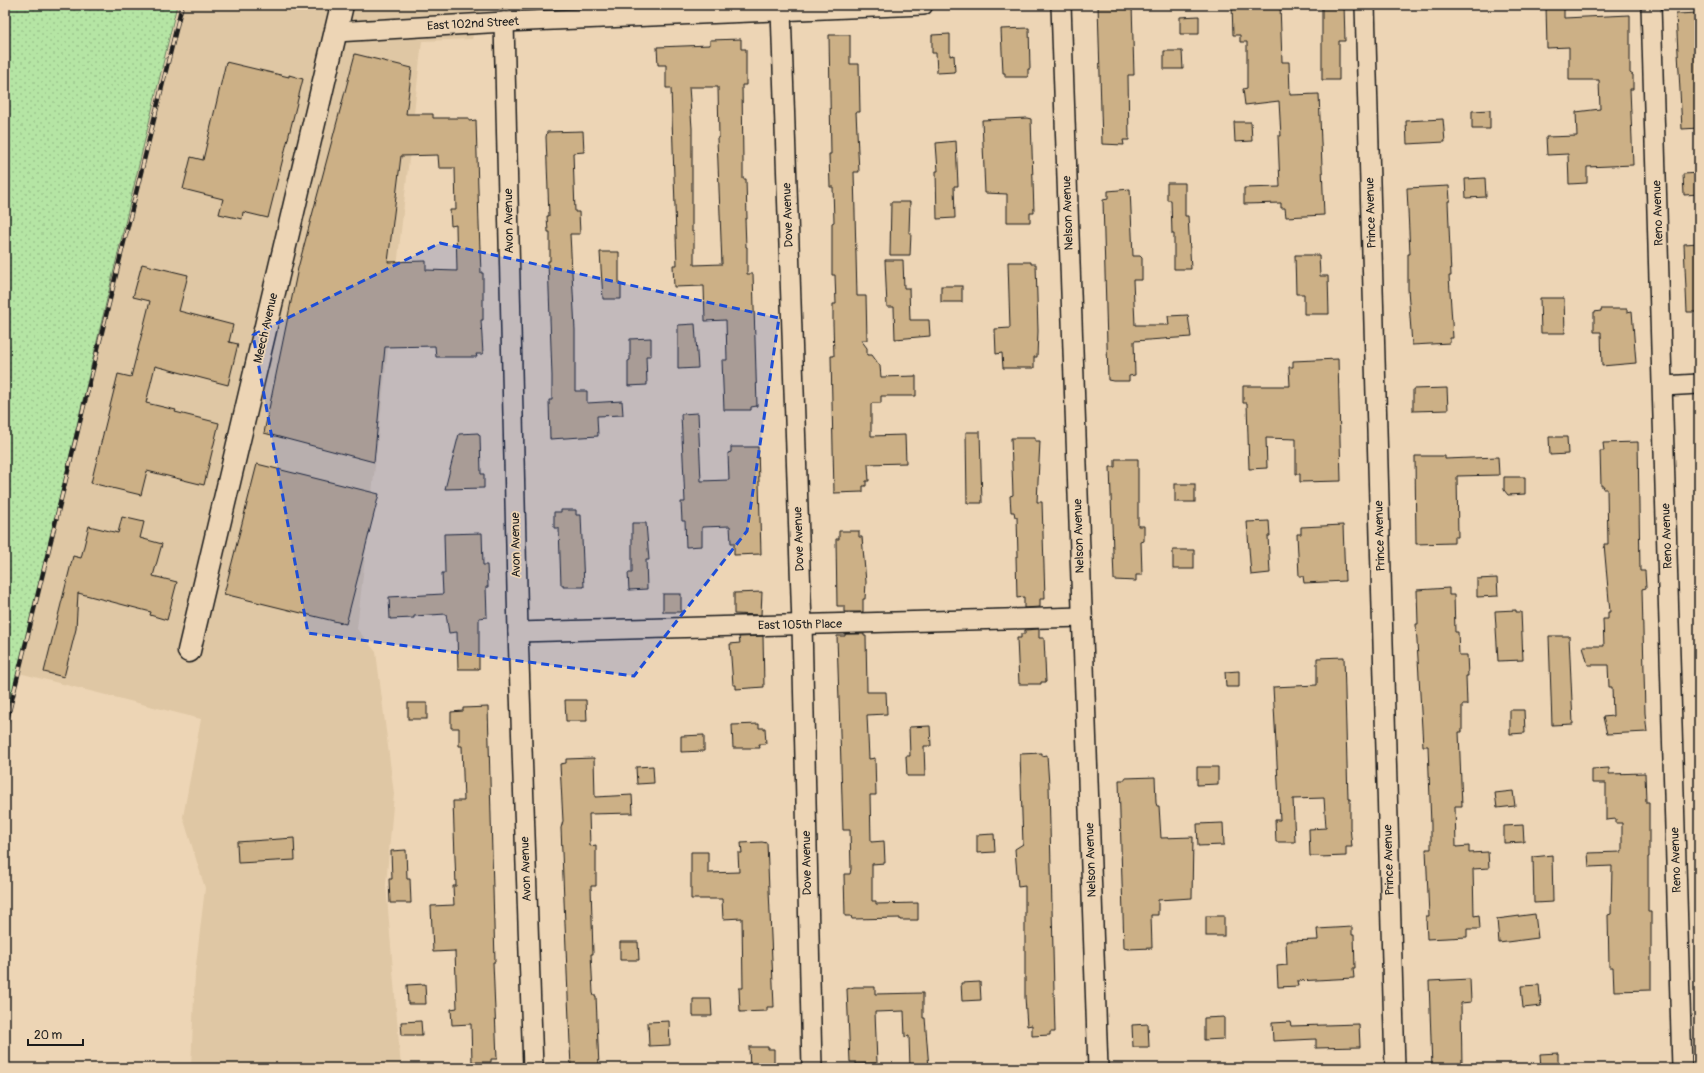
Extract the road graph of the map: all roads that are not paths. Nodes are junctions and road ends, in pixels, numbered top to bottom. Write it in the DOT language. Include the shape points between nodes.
graph roads {
  1 [pos="342,5"];
  2 [pos="923,5"];
  3 [pos="1061,5"];
  4 [pos="1365,5"];
  5 [pos="1651,5"];
  6 [pos="781,10"];
  7 [pos="504,22"];
  8 [pos="336,32"];
  9 [pos="1699,384"];
  10 [pos="1663,386"];
  11 [pos="1082,617"];
  12 [pos="802,625"];
  13 [pos="518,632"];
  14 [pos="189,651"];
  15 [pos="533,1068"];
  16 [pos="812,1068"];
  17 [pos="1098,1068"];
  18 [pos="1395,1068"];
  19 [pos="1682,1068"];
  1 -- 8 [label="street, Meech Avenue"];
  2 -- 6 [label="street, East 102nd Street"];
  3 -- 11 [label="street, Nelson Avenue"];
  4 -- 18 [label="street, Prince Avenue"];
  5 -- 10 [label="street, Reno Avenue"];
  6 -- 7 [label="street, East 102nd Street"];
  6 -- 12 [label="street, Dove Avenue"];
  7 -- 8 [label="street, East 102nd Street"];
  7 -- 13 [label="street, Avon Avenue"];
  8 -- 14 [label="street, Meech Avenue"];
  9 -- 10 [label="street"];
  10 -- 19 [label="street, Reno Avenue"];
  11 -- 12 [label="street, East 105th Place"];
  11 -- 17 [label="street, Nelson Avenue"];
  12 -- 13 [label="street, East 105th Place"];
  12 -- 16 [label="street, Dove Avenue"];
  13 -- 15 [label="street, Avon Avenue"];
}
